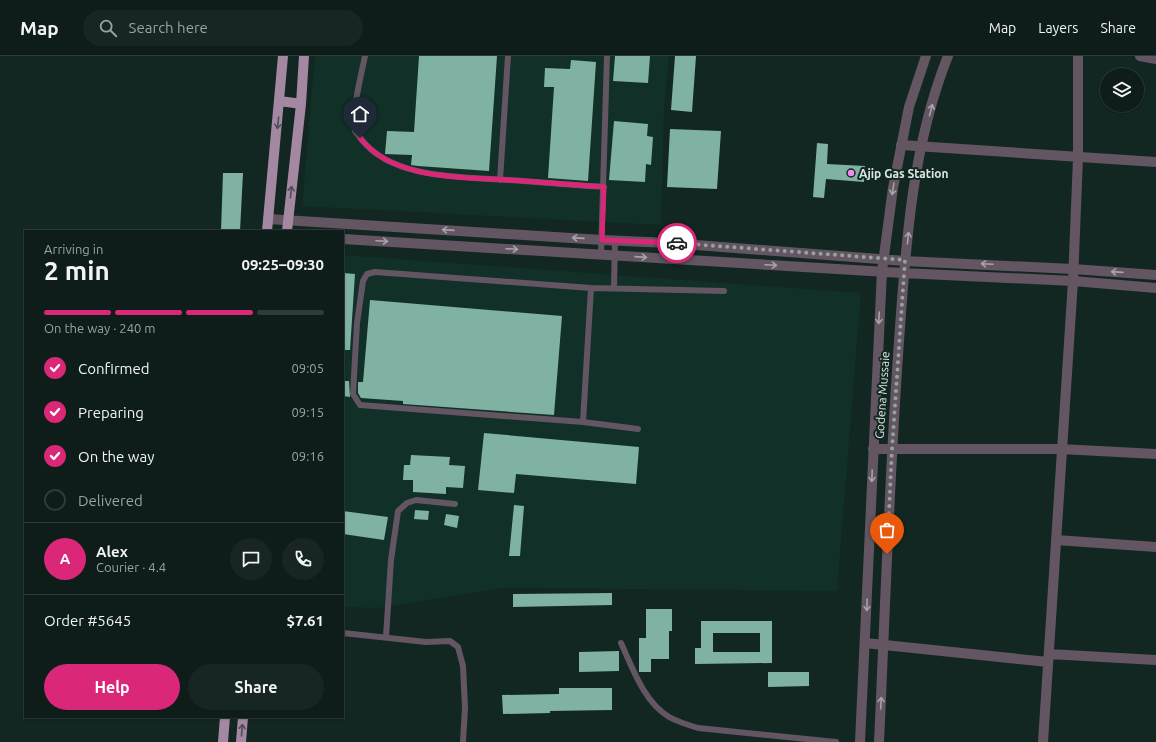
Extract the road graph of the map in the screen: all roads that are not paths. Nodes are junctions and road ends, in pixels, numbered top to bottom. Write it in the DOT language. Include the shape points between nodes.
graph roads {
  1 [pos="283,56"];
  2 [pos="304,56"];
  3 [pos="365,56"];
  4 [pos="508,56"];
  5 [pos="607,56"];
  6 [pos="926,56"];
  7 [pos="948,56"];
  8 [pos="1078,56"];
  9 [pos="1140,56"];
  10 [pos="1156,59"];
  11 [pos="280,101"];
  12 [pos="301,104"];
  13 [pos="901,145"];
  14 [pos="921,147"];
  15 [pos="1078,158"];
  16 [pos="1156,162"];
  17 [pos="500,180"];
  18 [pos="604,187"];
  19 [pos="268,219"];
  20 [pos="288,220"];
  21 [pos="267,230"];
  22 [pos="287,230"];
  23 [pos="344,239"];
  24 [pos="602,240"];
  25 [pos="615,240"];
  26 [pos="602,255"];
  27 [pos="614,255"];
  28 [pos="883,258"];
  29 [pos="905,260"];
  30 [pos="1073,269"];
  31 [pos="882,271"];
  32 [pos="904,273"];
  33 [pos="1156,275"];
  34 [pos="1073,281"];
  35 [pos="591,288"];
  36 [pos="614,288"];
  37 [pos="1156,288"];
  38 [pos="724,291"];
  39 [pos="583,422"];
  40 [pos="638,430"];
  41 [pos="873,449"];
  42 [pos="892,449"];
  43 [pos="1061,449"];
  44 [pos="1156,454"];
  45 [pos="455,504"];
  46 [pos="1056,540"];
  47 [pos="1156,547"];
  48 [pos="344,633"];
  49 [pos="386,637"];
  50 [pos="621,643"];
  51 [pos="865,643"];
  52 [pos="883,645"];
  53 [pos="1049,658"];
  54 [pos="1156,660"];
  55 [pos="225,718"];
  56 [pos="243,718"];
  57 [pos="223,742"];
  58 [pos="241,742"];
  59 [pos="463,742"];
  60 [pos="836,742"];
  61 [pos="860,742"];
  62 [pos="879,742"];
  63 [pos="1043,742"];
  1 -- 11 [label="main road"];
  2 -- 12 [label="main road"];
  3 -- 17 [label="lane" via="353,123 355,131 366,145 398,166 427,174"];
  4 -- 17 [label="lane"];
  5 -- 18 [label="lane"];
  6 -- 13 [label="street, Godena Mussaie" via="909,107"];
  14 -- 7 [label="street, Godena Mussaie, one-way" via="939,78"];
  8 -- 15 [label="street"];
  9 -- 10 [label="street"];
  11 -- 12 [label="main road"];
  11 -- 19 [label="main road, one-way"];
  20 -- 12 [label="main road, one-way"];
  13 -- 14 [label="street"];
  13 -- 28 [label="street, Godena Mussaie, one-way"];
  14 -- 15 [label="street"];
  29 -- 14 [label="street, Godena Mussaie, one-way" via="912,195"];
  15 -- 16 [label="street"];
  15 -- 30 [label="street"];
  17 -- 18 [label="lane"];
  18 -- 24 [label="lane"];
  19 -- 20 [label="street"];
  19 -- 21 [label="main road"];
  20 -- 22 [label="main road"];
  24 -- 20 [label="street, one-way"];
  23 -- 26 [label="street, one-way"];
  24 -- 25 [label="street"];
  24 -- 26 [label="lane"];
  25 -- 27 [label="lane"];
  25 -- 28 [label="street"];
  26 -- 27 [label="street"];
  27 -- 31 [label="street, one-way"];
  27 -- 36 [label="lane"];
  28 -- 29 [label="street"];
  28 -- 31 [label="street, Godena Mussaie"];
  30 -- 29 [label="street, one-way"];
  29 -- 32 [label="street, Godena Mussaie"];
  33 -- 30 [label="street, one-way"];
  30 -- 34 [label="street"];
  31 -- 32 [label="street"];
  31 -- 41 [label="street, Godena Mussaie, one-way"];
  32 -- 34 [label="street"];
  32 -- 42 [label="street, Godena Mussaie"];
  34 -- 37 [label="street"];
  34 -- 43 [label="street"];
  35 -- 36 [label="lane"];
  35 -- 39 [label="lane"];
  35 -- 39 [label="lane" via="376,272 367,274 363,281 357,323 353,394 360,405"];
  36 -- 38 [label="lane"];
  39 -- 40 [label="lane"];
  41 -- 42 [label="street"];
  41 -- 51 [label="street, Godena Mussaie, one-way"];
  42 -- 43 [label="street"];
  42 -- 52 [label="street, Godena Mussaie"];
  43 -- 44 [label="street"];
  43 -- 46 [label="street"];
  45 -- 49 [label="lane" via="416,500 407,503 398,511 391,560"];
  46 -- 47 [label="street"];
  46 -- 53 [label="street"];
  48 -- 49 [label="lane"];
  49 -- 59 [label="lane" via="426,642 450,641 458,647 463,666"];
  50 -- 60 [label="lane" via="643,689 655,706 676,720 698,728"];
  51 -- 52 [label="street"];
  51 -- 61 [label="street, Godena Mussaie"];
  52 -- 53 [label="street"];
  62 -- 52 [label="street, Godena Mussaie, one-way"];
  53 -- 54 [label="street"];
  53 -- 63 [label="street"];
  55 -- 57 [label="main road"];
  58 -- 56 [label="main road, one-way"];
}
